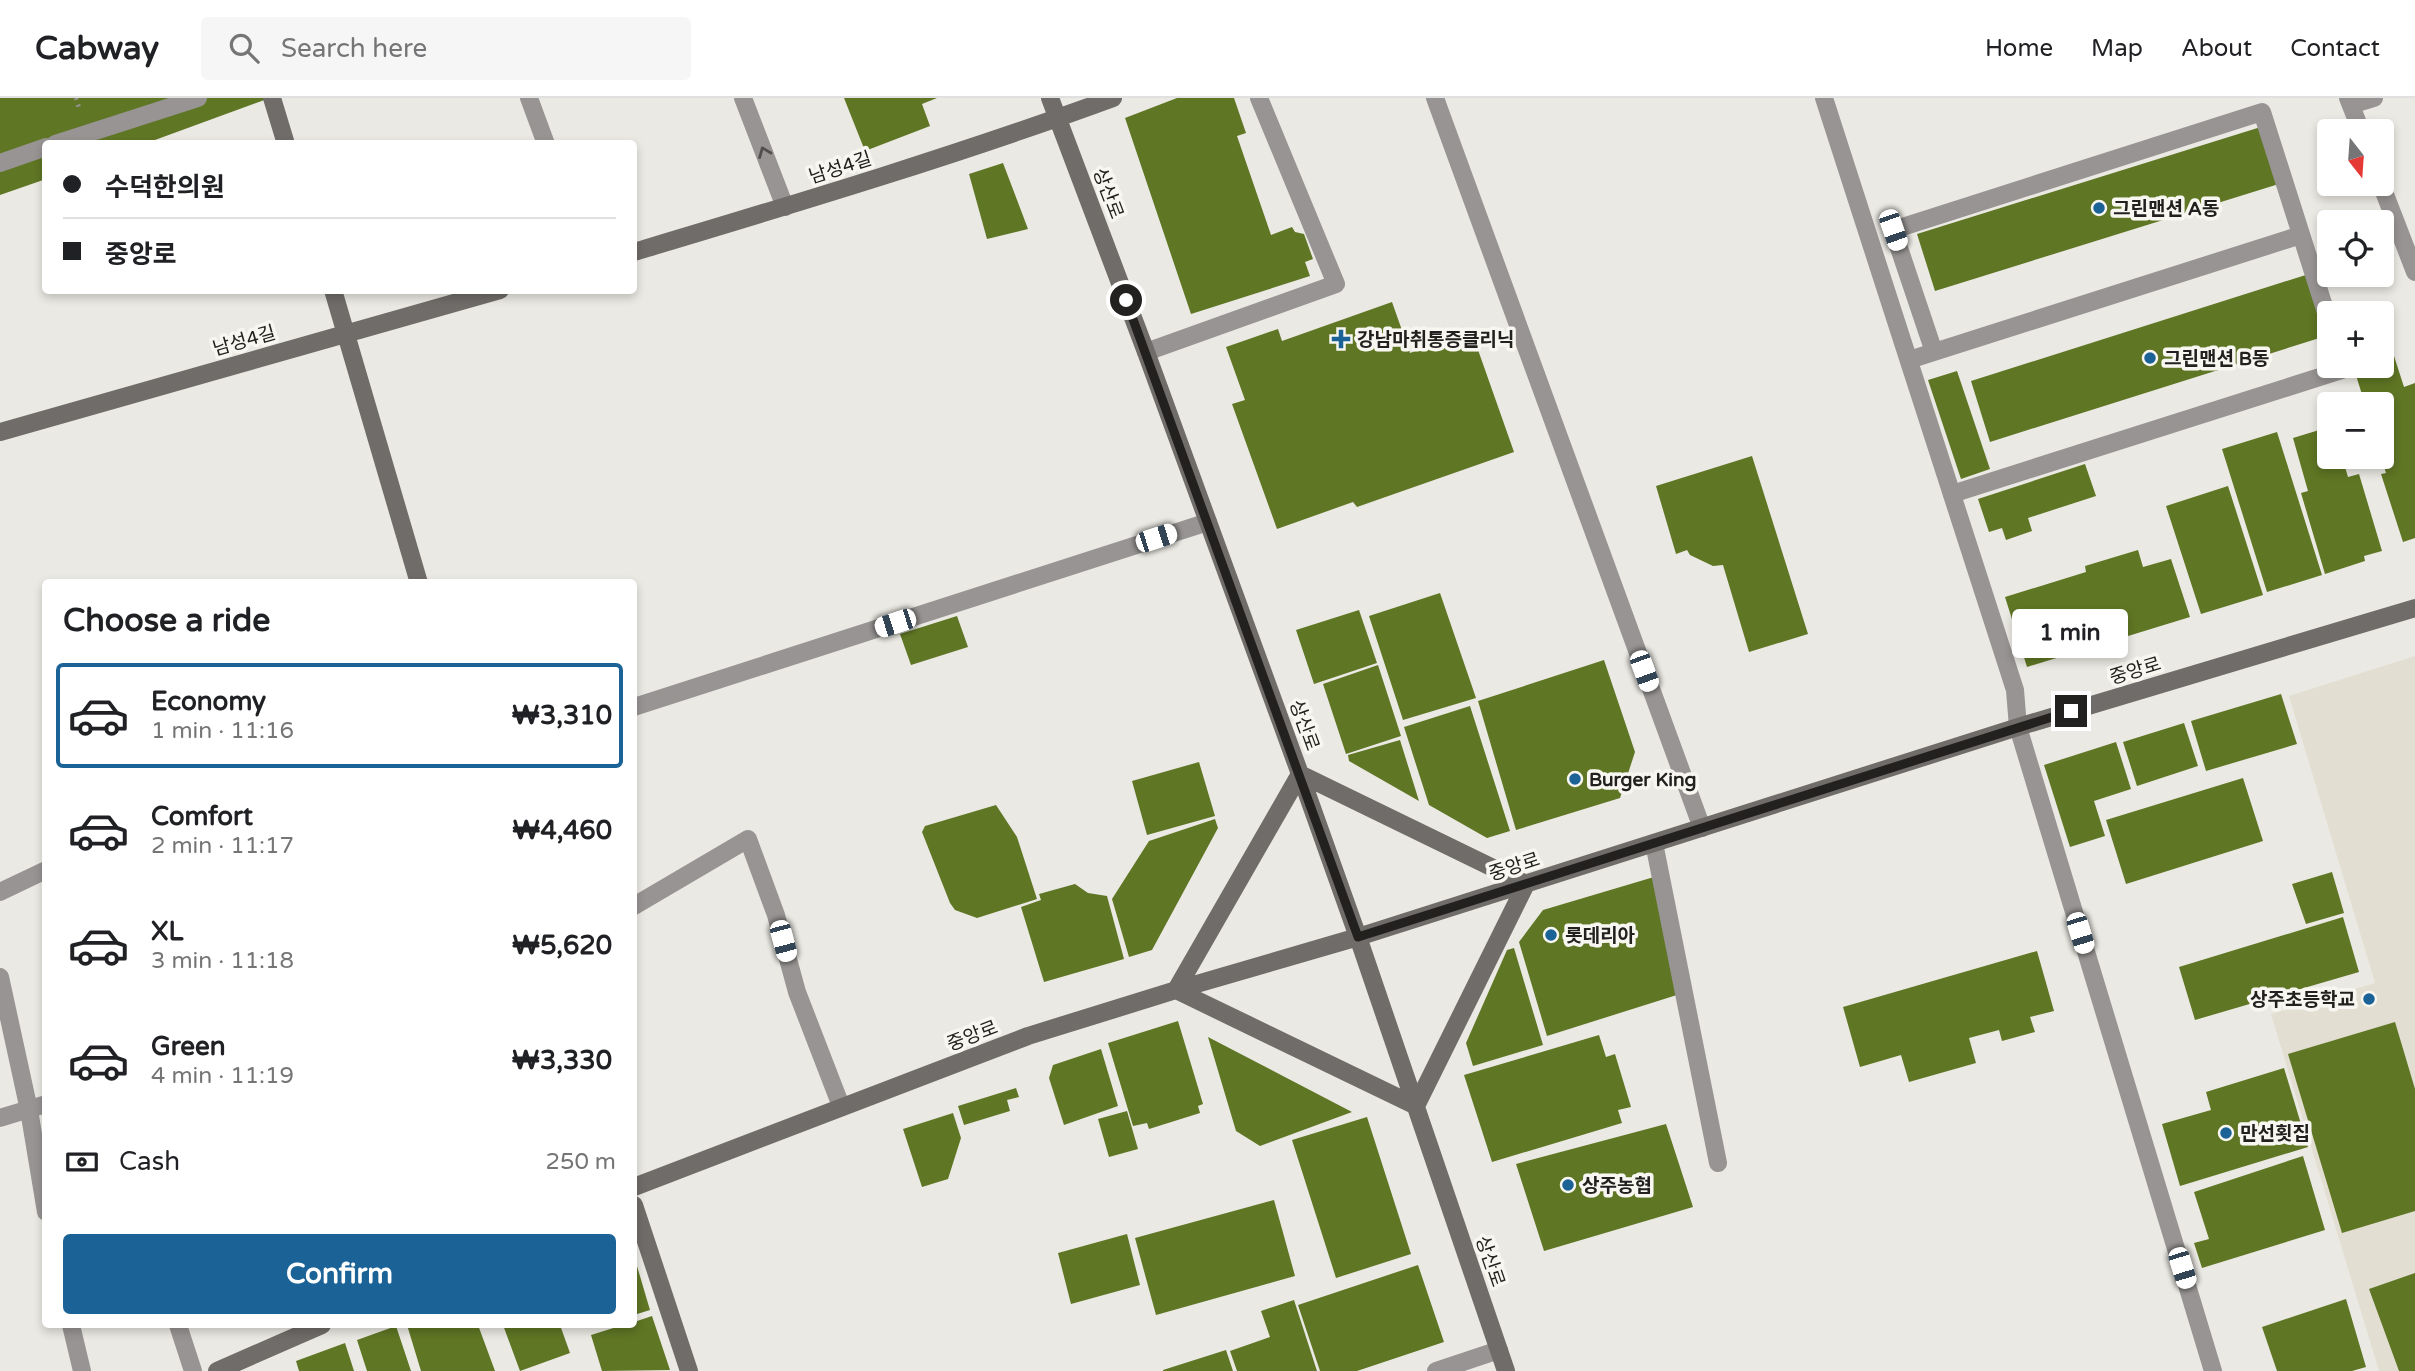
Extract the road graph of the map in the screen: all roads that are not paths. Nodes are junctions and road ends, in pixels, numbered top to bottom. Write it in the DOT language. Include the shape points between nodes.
graph roads {
  1 [pos="198,98"];
  2 [pos="272,98"];
  3 [pos="529,98"];
  4 [pos="743,98"];
  5 [pos="1050,98"];
  6 [pos="1113,98"];
  7 [pos="1259,98"];
  8 [pos="1435,98"];
  9 [pos="1824,98"];
  10 [pos="2374,98"];
  11 [pos="2350,102"];
  12 [pos="1058,118"];
  13 [pos="2356,119"];
  14 [pos="67,140"];
  15 [pos="285,140"];
  16 [pos="545,140"];
  17 [pos="42,148"];
  18 [pos="0,163"];
  19 [pos="2386,196"];
  20 [pos="785,206"];
  21 [pos="2301,234"];
  22 [pos="637,252"];
  23 [pos="2415,272"];
  24 [pos="334,294"];
  25 [pos="486,294"];
  26 [pos="2322,301"];
  27 [pos="346,333"];
  28 [pos="1146,352"];
  29 [pos="1934,352"];
  30 [pos="1909,360"];
  31 [pos="2317,378"];
  32 [pos="0,432"];
  33 [pos="1952,494"];
  34 [pos="1208,522"];
  35 [pos="418,579"];
  36 [pos="2415,608"];
  37 [pos="637,706"];
  38 [pos="2018,727"];
  39 [pos="1300,774"];
  40 [pos="1702,828"];
  41 [pos="1654,843"];
  42 [pos="42,872"];
  43 [pos="1526,884"];
  44 [pos="0,892"];
  45 [pos="637,904"];
  46 [pos="1358,937"];
  47 [pos="0,978"];
  48 [pos="1176,990"];
  49 [pos="842,1106"];
  50 [pos="1416,1106"];
  51 [pos="37,1107"];
  52 [pos="0,1118"];
  53 [pos="1718,1163"];
  54 [pos="42,1172"];
  55 [pos="637,1186"];
  56 [pos="637,1214"];
  57 [pos="72,1328"];
  58 [pos="179,1328"];
  59 [pos="315,1328"];
  60 [pos="1499,1350"];
  61 [pos="82,1371"];
  62 [pos="193,1371"];
  63 [pos="217,1371"];
  64 [pos="689,1371"];
  65 [pos="1436,1371"];
  66 [pos="1506,1371"];
  67 [pos="2213,1371"];
  1 -- 14 [label="street"];
  2 -- 15 [label="street"];
  3 -- 16 [label="street"];
  20 -- 4 [label="street, one-way"];
  5 -- 12 [label="street, 상산로"];
  6 -- 12 [label="street, 남성4길"];
  7 -- 28 [label="street" via="1336,284"];
  8 -- 40 [label="street"];
  9 -- 30 [label="street"];
  10 -- 11 [label="street"];
  11 -- 13 [label="street"];
  12 -- 20 [label="street, 남성4길"];
  12 -- 28 [label="street, 상산로"];
  17 -- 18 [label="street"];
  19 -- 23 [label="street"];
  20 -- 22 [label="street, 남성4길"];
  21 -- 26 [label="street"];
  21 -- 29 [label="street"];
  21 -- 29 [label="street" via="2262,112 1998,196 1893,230"];
  24 -- 27 [label="street"];
  25 -- 27 [label="street, 남성4길"];
  27 -- 32 [label="street, 남성4길"];
  27 -- 35 [label="street"];
  28 -- 34 [label="street, 상산로"];
  29 -- 30 [label="street"];
  30 -- 33 [label="street"];
  31 -- 33 [label="street"];
  33 -- 38 [label="street" via="2015,690"];
  34 -- 37 [label="street"];
  34 -- 39 [label="street, 상산로"];
  36 -- 38 [label="street, 중앙로"];
  38 -- 40 [label="street, 중앙로"];
  38 -- 67 [label="street"];
  39 -- 43 [label="street"];
  39 -- 46 [label="street, 상산로"];
  39 -- 48 [label="street"];
  40 -- 41 [label="street, 중앙로"];
  41 -- 43 [label="street, 중앙로"];
  41 -- 53 [label="street"];
  42 -- 44 [label="street"];
  43 -- 46 [label="street, 중앙로"];
  43 -- 50 [label="street"];
  45 -- 49 [label="street" via="748,839 797,992"];
  46 -- 48 [label="street, 중앙로"];
  46 -- 50 [label="street, 상산로"];
  47 -- 51 [label="street"];
  48 -- 49 [label="street, 중앙로" via="1028,1036"];
  48 -- 50 [label="street"];
  49 -- 55 [label="street, 중앙로"];
  50 -- 60 [label="street, 상산로"];
  51 -- 52 [label="street"];
  51 -- 54 [label="street"];
  56 -- 64 [label="street"];
  57 -- 61 [label="street"];
  58 -- 62 [label="street"];
  59 -- 63 [label="street"];
  60 -- 65 [label="street"];
  60 -- 66 [label="street, 상산로"];
}
